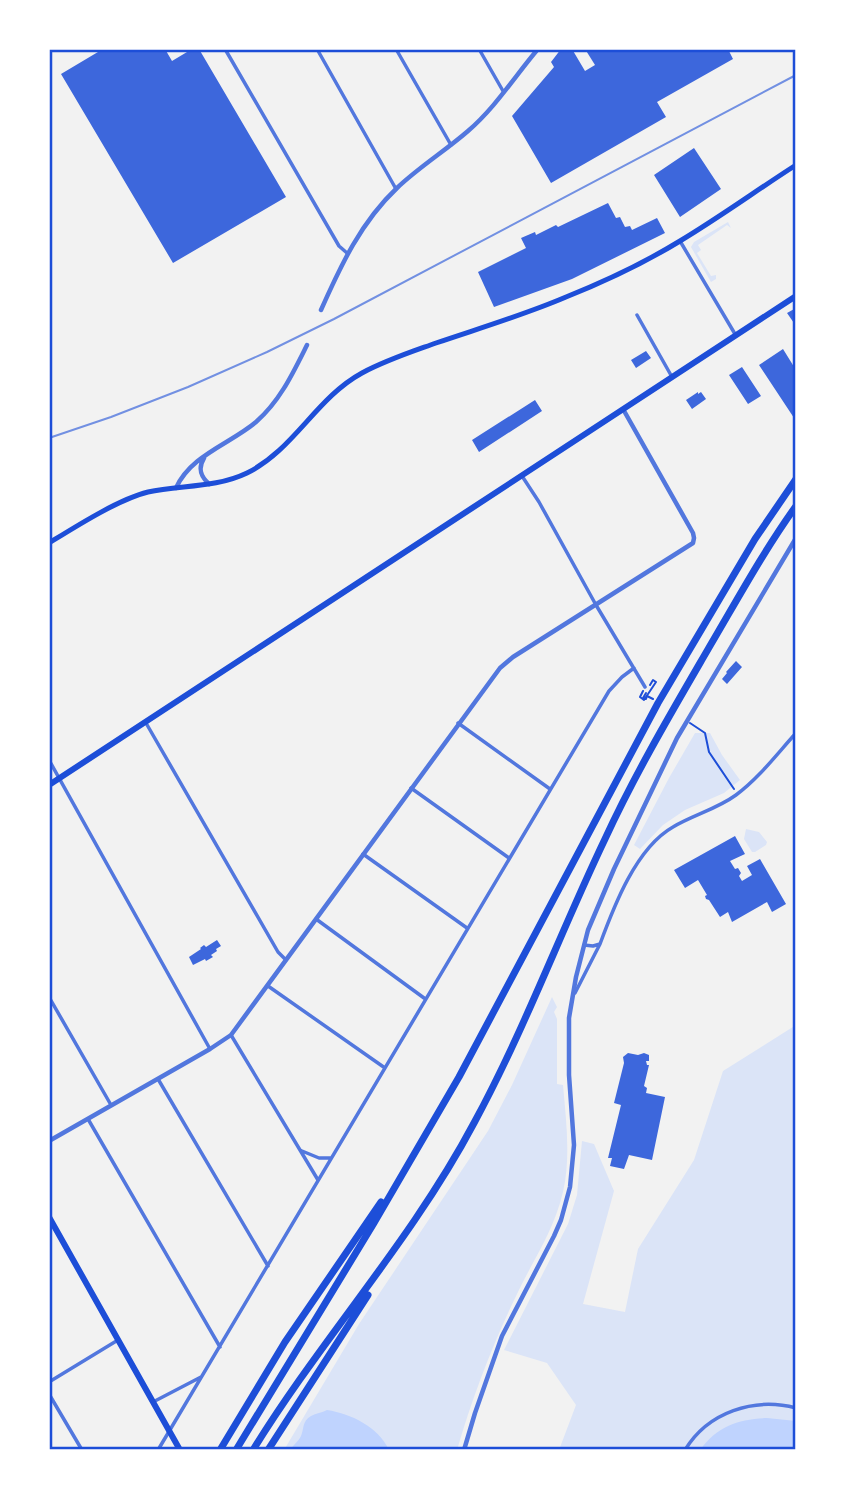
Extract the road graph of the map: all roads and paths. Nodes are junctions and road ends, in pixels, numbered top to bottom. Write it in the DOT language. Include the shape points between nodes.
graph roads {
  1 [pos="225,49"];
  2 [pos="317,49"];
  3 [pos="397,49"];
  4 [pos="479,49"];
  5 [pos="538,49"];
  6 [pos="503,91"];
  7 [pos="451,145"];
  8 [pos="796,165"];
  9 [pos="396,189"];
  10 [pos="680,241"];
  11 [pos="347,253"];
  12 [pos="796,296"];
  13 [pos="321,310"];
  14 [pos="637,315"];
  15 [pos="736,336"];
  16 [pos="307,345"];
  17 [pos="672,377"];
  18 [pos="623,409"];
  19 [pos="205,456"];
  20 [pos="522,475"];
  21 [pos="796,478"];
  22 [pos="209,484"];
  23 [pos="176,489"];
  24 [pos="796,506"];
  25 [pos="796,538"];
  26 [pos="49,543"];
  27 [pos="596,605"];
  28 [pos="634,668"];
  29 [pos="645,687"];
  30 [pos="146,723"];
  31 [pos="458,723"];
  32 [pos="701,730"];
  33 [pos="796,733"];
  34 [pos="49,760"];
  35 [pos="60,778"];
  36 [pos="49,785"];
  37 [pos="411,788"];
  38 [pos="734,788"];
  39 [pos="550,789"];
  40 [pos="363,854"];
  41 [pos="509,858"];
  42 [pos="316,919"];
  43 [pos="468,928"];
  44 [pos="600,944"];
  45 [pos="584,945"];
  46 [pos="286,960"];
  47 [pos="268,986"];
  48 [pos="49,997"];
  49 [pos="425,999"];
  50 [pos="571,1001"];
  51 [pos="231,1035"];
  52 [pos="210,1049"];
  53 [pos="385,1068"];
  54 [pos="158,1079"];
  55 [pos="111,1105"];
  56 [pos="88,1119"];
  57 [pos="49,1141"];
  58 [pos="300,1150"];
  59 [pos="413,1155"];
  60 [pos="332,1158"];
  61 [pos="318,1181"];
  62 [pos="49,1217"];
  63 [pos="406,1234"];
  64 [pos="268,1266"];
  65 [pos="118,1340"];
  66 [pos="220,1348"];
  67 [pos="203,1376"];
  68 [pos="49,1381"];
  69 [pos="49,1394"];
  70 [pos="153,1402"];
  71 [pos="796,1408"];
  72 [pos="170,1431"];
  73 [pos="685,1449"];
  74 [pos="82,1450"];
  75 [pos="158,1450"];
  76 [pos="180,1450"];
  77 [pos="220,1450"];
  78 [pos="236,1450"];
  79 [pos="253,1450"];
  80 [pos="268,1450"];
  81 [pos="464,1450"];
  1 -- 11 [label="street"];
  2 -- 9 [label="street"];
  3 -- 7 [label="street"];
  4 -- 6 [label="street"];
  5 -- 6 [label="street"];
  6 -- 7 [label="street"];
  7 -- 9 [label="street"];
  8 -- 10 [label="main road"];
  9 -- 11 [label="street"];
  10 -- 15 [label="street"];
  10 -- 22 [label="main road" via="564,298 362,373 336,391 291,440 259,466"];
  11 -- 13 [label="street"];
  12 -- 15 [label="main road"];
  14 -- 17 [label="street"];
  15 -- 17 [label="main road"];
  16 -- 19 [label="street" via="288,384 268,410"];
  17 -- 18 [label="main road"];
  18 -- 20 [label="main road"];
  18 -- 27 [label="street" via="694,540"];
  19 -- 22 [label="street" via="200,469"];
  19 -- 23 [label="street" via="188,469"];
  20 -- 27 [label="street"];
  20 -- 30 [label="main road"];
  21 -- 59 [label="highway" via="737,568 642,732"];
  22 -- 23 [label="main road"];
  23 -- 26 [label="main road" via="129,499"];
  24 -- 63 [label="highway" via="647,755 487,1099"];
  25 -- 45 [label="street" via="677,738 614,869"];
  27 -- 28 [label="street"];
  27 -- 31 [label="street" via="506,663"];
  28 -- 29 [label="street"];
  28 -- 39 [label="street" via="609,691"];
  30 -- 35 [label="main road"];
  30 -- 46 [label="street"];
  31 -- 37 [label="street"];
  31 -- 39 [label="street"];
  32 -- 38 [label="path" via="709,752"];
  33 -- 44 [label="street" via="738,793 671,827 652,845 623,888"];
  34 -- 35 [label="street"];
  35 -- 36 [label="main road"];
  35 -- 52 [label="street"];
  37 -- 40 [label="street"];
  37 -- 41 [label="street"];
  39 -- 41 [label="street"];
  40 -- 42 [label="street"];
  40 -- 43 [label="street"];
  41 -- 43 [label="street"];
  42 -- 46 [label="street"];
  42 -- 49 [label="street"];
  43 -- 49 [label="street"];
  44 -- 45 [label="street"];
  44 -- 50 [label="street"];
  45 -- 50 [label="street"];
  46 -- 47 [label="street"];
  47 -- 51 [label="street"];
  47 -- 53 [label="street"];
  48 -- 55 [label="street"];
  49 -- 53 [label="street"];
  50 -- 81 [label="street" via="568,1057 574,1145 570,1187 554,1236 502,1336"];
  51 -- 52 [label="street"];
  51 -- 58 [label="street"];
  52 -- 54 [label="street"];
  53 -- 60 [label="street"];
  54 -- 55 [label="street"];
  54 -- 64 [label="street"];
  55 -- 56 [label="street"];
  56 -- 57 [label="street"];
  56 -- 66 [label="street"];
  58 -- 60 [label="street"];
  58 -- 61 [label="street"];
  59 -- 77 [label="highway" via="285,1342"];
  59 -- 78 [label="highway"];
  60 -- 61 [label="street"];
  61 -- 64 [label="street"];
  62 -- 65 [label="main road"];
  63 -- 79 [label="highway"];
  63 -- 80 [label="highway"];
  64 -- 66 [label="street"];
  65 -- 68 [label="street"];
  65 -- 70 [label="main road"];
  66 -- 67 [label="street"];
  67 -- 70 [label="street"];
  67 -- 72 [label="street"];
  69 -- 74 [label="street"];
  70 -- 72 [label="main road"];
  71 -- 73 [label="street" via="765,1404 732,1410"];
  72 -- 75 [label="street"];
  72 -- 76 [label="main road"];
}
